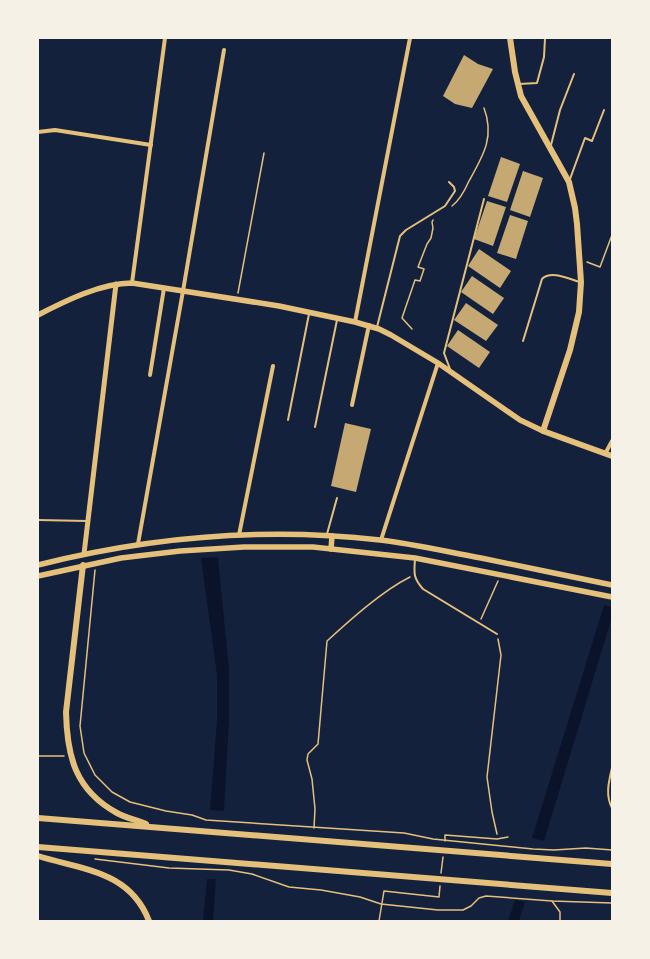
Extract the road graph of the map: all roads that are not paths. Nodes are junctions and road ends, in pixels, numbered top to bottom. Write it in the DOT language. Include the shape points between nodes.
graph roads {
  1 [pos="165,38"];
  2 [pos="410,38"];
  3 [pos="510,38"];
  4 [pos="545,38"];
  5 [pos="224,50"];
  6 [pos="574,74"];
  7 [pos="517,84"];
  8 [pos="604,110"];
  9 [pos="38,132"];
  10 [pos="151,145"];
  11 [pos="550,147"];
  12 [pos="450,182"];
  13 [pos="568,182"];
  14 [pos="484,199"];
  15 [pos="581,282"];
  16 [pos="132,283"];
  17 [pos="116,284"];
  18 [pos="164,288"];
  19 [pos="183,291"];
  20 [pos="309,313"];
  21 [pos="38,315"];
  22 [pos="337,318"];
  23 [pos="355,322"];
  24 [pos="369,325"];
  25 [pos="376,328"];
  26 [pos="523,341"];
  27 [pos="438,364"];
  28 [pos="273,366"];
  29 [pos="452,374"];
  30 [pos="150,375"];
  31 [pos="352,405"];
  32 [pos="288,420"];
  33 [pos="315,427"];
  34 [pos="543,431"];
  35 [pos="612,441"];
  36 [pos="605,454"];
  37 [pos="612,456"];
  38 [pos="338,498"];
  39 [pos="38,520"];
  40 [pos="88,521"];
  41 [pos="239,536"];
  42 [pos="329,536"];
  43 [pos="381,540"];
  44 [pos="138,544"];
  45 [pos="331,549"];
  46 [pos="84,554"];
  47 [pos="415,558"];
  48 [pos="38,565"];
  49 [pos="83,565"];
  50 [pos="38,576"];
  51 [pos="612,585"];
  52 [pos="612,597"];
  53 [pos="497,634"];
  54 [pos="612,768"];
  55 [pos="612,808"];
  56 [pos="38,818"];
  57 [pos="153,827"];
  58 [pos="38,847"];
  59 [pos="38,856"];
  60 [pos="612,864"];
  61 [pos="612,892"];
  62 [pos="149,921"];
  1 -- 10 [label="street"];
  2 -- 23 [label="street"];
  3 -- 7 [label="main road"];
  4 -- 7 [label="lane" via="544,57 537,83"];
  5 -- 19 [label="street"];
  6 -- 11 [label="lane" via="560,110"];
  7 -- 11 [label="main road"];
  8 -- 13 [label="lane" via="592,141 585,138"];
  9 -- 10 [label="street" via="55,130"];
  10 -- 16 [label="street"];
  11 -- 13 [label="main road"];
  12 -- 25 [label="lane" via="455,191 446,206 400,236"];
  13 -- 15 [label="main road" via="575,208"];
  14 -- 29 [label="lane" via="444,353"];
  15 -- 26 [label="lane" via="550,274 542,279"];
  15 -- 34 [label="main road" via="576,329"];
  16 -- 17 [label="main road"];
  16 -- 18 [label="main road"];
  17 -- 21 [label="main road" via="90,292"];
  17 -- 40 [label="street"];
  18 -- 19 [label="main road"];
  18 -- 30 [label="street"];
  19 -- 20 [label="main road"];
  19 -- 44 [label="street"];
  20 -- 22 [label="main road"];
  20 -- 32 [label="lane"];
  22 -- 23 [label="main road"];
  22 -- 33 [label="lane"];
  23 -- 24 [label="main road"];
  24 -- 25 [label="main road"];
  24 -- 31 [label="street"];
  25 -- 27 [label="main road"];
  27 -- 29 [label="main road"];
  27 -- 43 [label="street"];
  28 -- 41 [label="street"];
  29 -- 34 [label="main road" via="520,420"];
  34 -- 36 [label="main road"];
  35 -- 36 [label="street"];
  36 -- 37 [label="main road"];
  38 -- 42 [label="lane"];
  39 -- 40 [label="lane"];
  40 -- 46 [label="street"];
  41 -- 42 [label="main road"];
  41 -- 44 [label="main road"];
  42 -- 43 [label="main road"];
  42 -- 45 [label="main road"];
  43 -- 51 [label="main road"];
  44 -- 46 [label="main road"];
  45 -- 47 [label="main road"];
  45 -- 49 [label="main road" via="282,546 180,551"];
  46 -- 48 [label="main road"];
  46 -- 49 [label="main road"];
  47 -- 52 [label="main road"];
  47 -- 53 [label="lane" via="414,575 423,589"];
  49 -- 50 [label="main road"];
  49 -- 57 [label="main road" via="66,712 70,755 79,778 103,804"];
  54 -- 55 [label="lane" via="608,784 608,801"];
  56 -- 57 [label="main road"];
  57 -- 60 [label="main road"];
  58 -- 61 [label="main road"];
  59 -- 62 [label="main road" via="104,874 134,895 145,909"];
}
